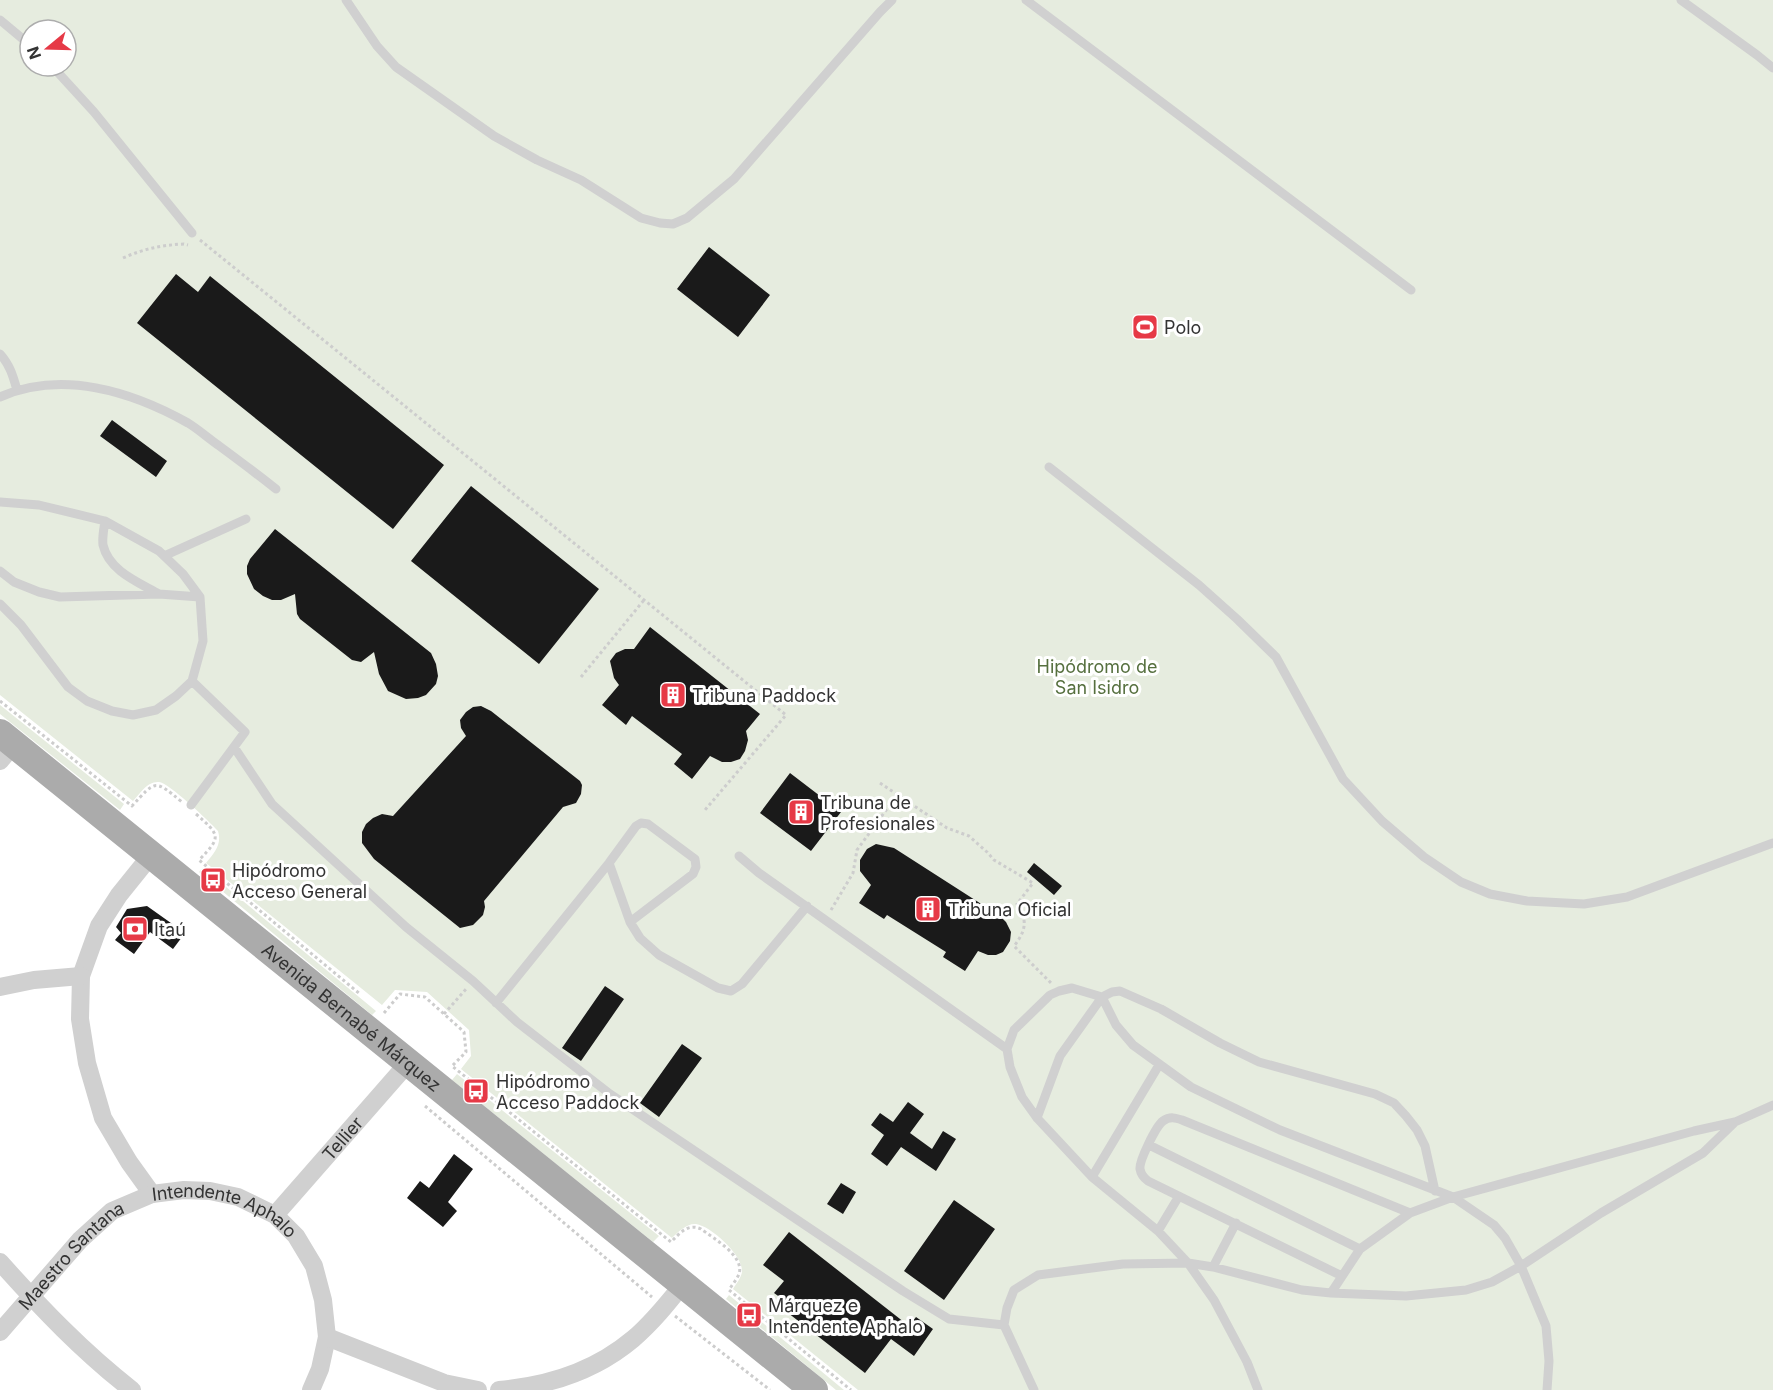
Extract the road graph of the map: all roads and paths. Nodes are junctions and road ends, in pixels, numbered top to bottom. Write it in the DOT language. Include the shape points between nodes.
graph roads {
  1 [pos="346,0"];
  2 [pos="892,0"];
  3 [pos="1026,0"];
  4 [pos="1681,0"];
  5 [pos="0,20"];
  6 [pos="18,35"];
  7 [pos="1773,68"];
  8 [pos="63,78"];
  9 [pos="194,236"];
  10 [pos="123,258"];
  11 [pos="1411,290"];
  12 [pos="0,354"];
  13 [pos="17,390"];
  14 [pos="0,397"];
  15 [pos="1049,467"];
  16 [pos="276,489"];
  17 [pos="0,502"];
  18 [pos="246,519"];
  19 [pos="105,521"];
  20 [pos="164,556"];
  21 [pos="0,571"];
  22 [pos="159,594"];
  23 [pos="200,597"];
  24 [pos="644,600"];
  25 [pos="0,604"];
  26 [pos="581,677"];
  27 [pos="192,681"];
  28 [pos="0,701"];
  29 [pos="5,746"];
  30 [pos="234,747"];
  31 [pos="880,783"];
  32 [pos="897,795"];
  33 [pos="191,805"];
  34 [pos="705,810"];
  35 [pos="1773,843"];
  36 [pos="152,854"];
  37 [pos="739,856"];
  38 [pos="609,863"];
  39 [pos="807,906"];
  40 [pos="825,919"];
  41 [pos="630,922"];
  42 [pos="81,976"];
  43 [pos="473,981"];
  44 [pos="0,987"];
  45 [pos="1059,991"];
  46 [pos="1102,997"];
  47 [pos="367,999"];
  48 [pos="496,1003"];
  49 [pos="376,1006"];
  50 [pos="444,1014"];
  51 [pos="1007,1049"];
  52 [pos="409,1062"];
  53 [pos="1159,1065"];
  54 [pos="421,1102"];
  55 [pos="1773,1105"];
  56 [pos="1037,1118"];
  57 [pos="1735,1122"];
  58 [pos="1149,1145"];
  59 [pos="1092,1177"];
  60 [pos="1435,1191"];
  61 [pos="152,1194"];
  62 [pos="1179,1196"];
  63 [pos="1453,1197"];
  64 [pos="1410,1213"];
  65 [pos="275,1215"];
  66 [pos="1236,1223"];
  67 [pos="1158,1232"];
  68 [pos="1360,1249"];
  69 [pos="0,1262"];
  70 [pos="1188,1263"];
  71 [pos="1521,1266"];
  72 [pos="1213,1267"];
  73 [pos="1342,1276"];
  74 [pos="683,1284"];
  75 [pos="1331,1293"];
  76 [pos="30,1297"];
  77 [pos="664,1308"];
  78 [pos="1004,1325"];
  79 [pos="0,1332"];
  80 [pos="327,1337"];
  81 [pos="568,1383"];
  82 [pos="132,1390"];
  83 [pos="311,1390"];
  84 [pos="478,1390"];
  85 [pos="499,1390"];
  86 [pos="770,1390"];
  87 [pos="814,1390"];
  88 [pos="851,1390"];
  89 [pos="1034,1390"];
  90 [pos="1258,1390"];
  91 [pos="1547,1390"];
  1 -- 2 [label="lane" via="396,67 494,136 581,180 641,218 673,224 687,218 734,179"];
  3 -- 11 [label="lane"];
  4 -- 7 [label="lane"];
  5 -- 6 [label="lane"];
  8 -- 9 [label="lane"];
  9 -- 10 [label="path" via="190,246 154,247"];
  9 -- 24 [label="path"];
  12 -- 13 [label="lane" via="8,363"];
  13 -- 14 [label="lane"];
  13 -- 16 [label="lane" via="75,385 138,399 189,424"];
  15 -- 35 [label="lane" via="1199,585 1276,657 1343,779 1424,857 1461,882 1490,894 1527,901 1584,904 1627,897"];
  17 -- 19 [label="lane" via="39,505"];
  18 -- 20 [label="lane"];
  19 -- 20 [label="lane"];
  19 -- 22 [label="lane" via="103,543 114,567"];
  20 -- 23 [label="lane"];
  21 -- 22 [label="lane" via="14,582 60,597"];
  22 -- 23 [label="lane"];
  23 -- 27 [label="lane" via="203,641"];
  24 -- 26 [label="path"];
  24 -- 34 [label="path" via="786,715"];
  25 -- 27 [label="lane" via="68,687 87,701 133,715 156,710"];
  27 -- 30 [label="lane" via="245,732"];
  28 -- 47 [label="path" via="132,806 151,787 162,786 171,793 216,833 214,844 200,860"];
  29 -- 36 [label="main road, Avenida Bernabé Márquez"];
  30 -- 33 [label="lane"];
  30 -- 43 [label="lane" via="272,804 406,927"];
  31 -- 32 [label="path"];
  32 -- 40 [label="path" via="857,850 853,873"];
  32 -- 45 [label="path" via="947,828 969,836 994,860 1034,883 1017,904 1024,924 1022,936 1014,946"];
  36 -- 42 [label="street, Intendente Aphalo" via="99,926"];
  36 -- 52 [label="main road, Avenida Bernabé Márquez"];
  37 -- 39 [label="lane"];
  38 -- 41 [label="lane"];
  38 -- 41 [label="lane" via="641,823 648,824 694,859 693,874"];
  38 -- 48 [label="lane"];
  39 -- 40 [label="lane"];
  39 -- 41 [label="lane" via="742,984 731,991 718,988 659,955 640,938"];
  40 -- 51 [label="lane"];
  42 -- 44 [label="street"];
  42 -- 61 [label="street, Intendente Aphalo" via="80,1019 87,1063 103,1118"];
  43 -- 48 [label="lane"];
  43 -- 50 [label="path"];
  45 -- 46 [label="lane" via="1072,988"];
  45 -- 51 [label="lane" via="1014,1030"];
  46 -- 53 [label="lane" via="1116,1026"];
  46 -- 56 [label="lane" via="1060,1056"];
  46 -- 60 [label="lane" via="1120,991 1259,1062 1394,1103 1425,1146"];
  48 -- 78 [label="lane" via="610,1094 903,1291 949,1319"];
  49 -- 50 [label="path" via="384,1014 400,994 425,997"];
  50 -- 88 [label="path" via="464,1032 466,1052 453,1066 671,1242 684,1229 695,1226 735,1255 740,1273 729,1290"];
  51 -- 56 [label="lane" via="1022,1097"];
  52 -- 65 [label="street, Tellier"];
  52 -- 74 [label="main road, Avenida Bernabé Márquez"];
  53 -- 59 [label="lane"];
  53 -- 60 [label="lane" via="1191,1087 1280,1130"];
  54 -- 77 [label="path"];
  55 -- 57 [label="lane"];
  56 -- 59 [label="lane"];
  57 -- 63 [label="lane"];
  57 -- 71 [label="lane" via="1703,1154 1601,1213"];
  58 -- 62 [label="lane" via="1140,1166 1142,1176"];
  58 -- 64 [label="lane" via="1162,1122 1171,1117"];
  58 -- 68 [label="lane"];
  59 -- 67 [label="lane"];
  60 -- 63 [label="lane"];
  61 -- 65 [label="street, Intendente Aphalo" via="210,1191 238,1197"];
  61 -- 76 [label="street, Maestro Santana" via="112,1211 80,1239"];
  62 -- 66 [label="lane"];
  62 -- 67 [label="lane"];
  63 -- 64 [label="lane"];
  63 -- 71 [label="lane" via="1494,1225"];
  64 -- 68 [label="lane"];
  65 -- 80 [label="street, Intendente Aphalo" via="296,1236 314,1266"];
  66 -- 72 [label="lane"];
  66 -- 73 [label="lane"];
  67 -- 70 [label="lane"];
  68 -- 73 [label="lane"];
  69 -- 76 [label="street"];
  70 -- 72 [label="lane"];
  70 -- 78 [label="lane" via="1123,1264 1038,1275 1014,1290"];
  70 -- 90 [label="lane" via="1214,1300"];
  71 -- 75 [label="lane" via="1492,1282 1466,1290 1406,1296"];
  71 -- 91 [label="lane" via="1546,1326"];
  72 -- 75 [label="lane" via="1302,1290"];
  73 -- 75 [label="lane"];
  74 -- 77 [label="street"];
  74 -- 87 [label="main road, Avenida Bernabé Márquez"];
  76 -- 79 [label="street, Maestro Santana"];
  76 -- 82 [label="street"];
  77 -- 81 [label="street" via="632,1340"];
  77 -- 86 [label="path"];
  78 -- 89 [label="lane"];
  80 -- 83 [label="street, Intendente Aphalo"];
  80 -- 84 [label="street" via="444,1383"];
  81 -- 85 [label="street"];
}
